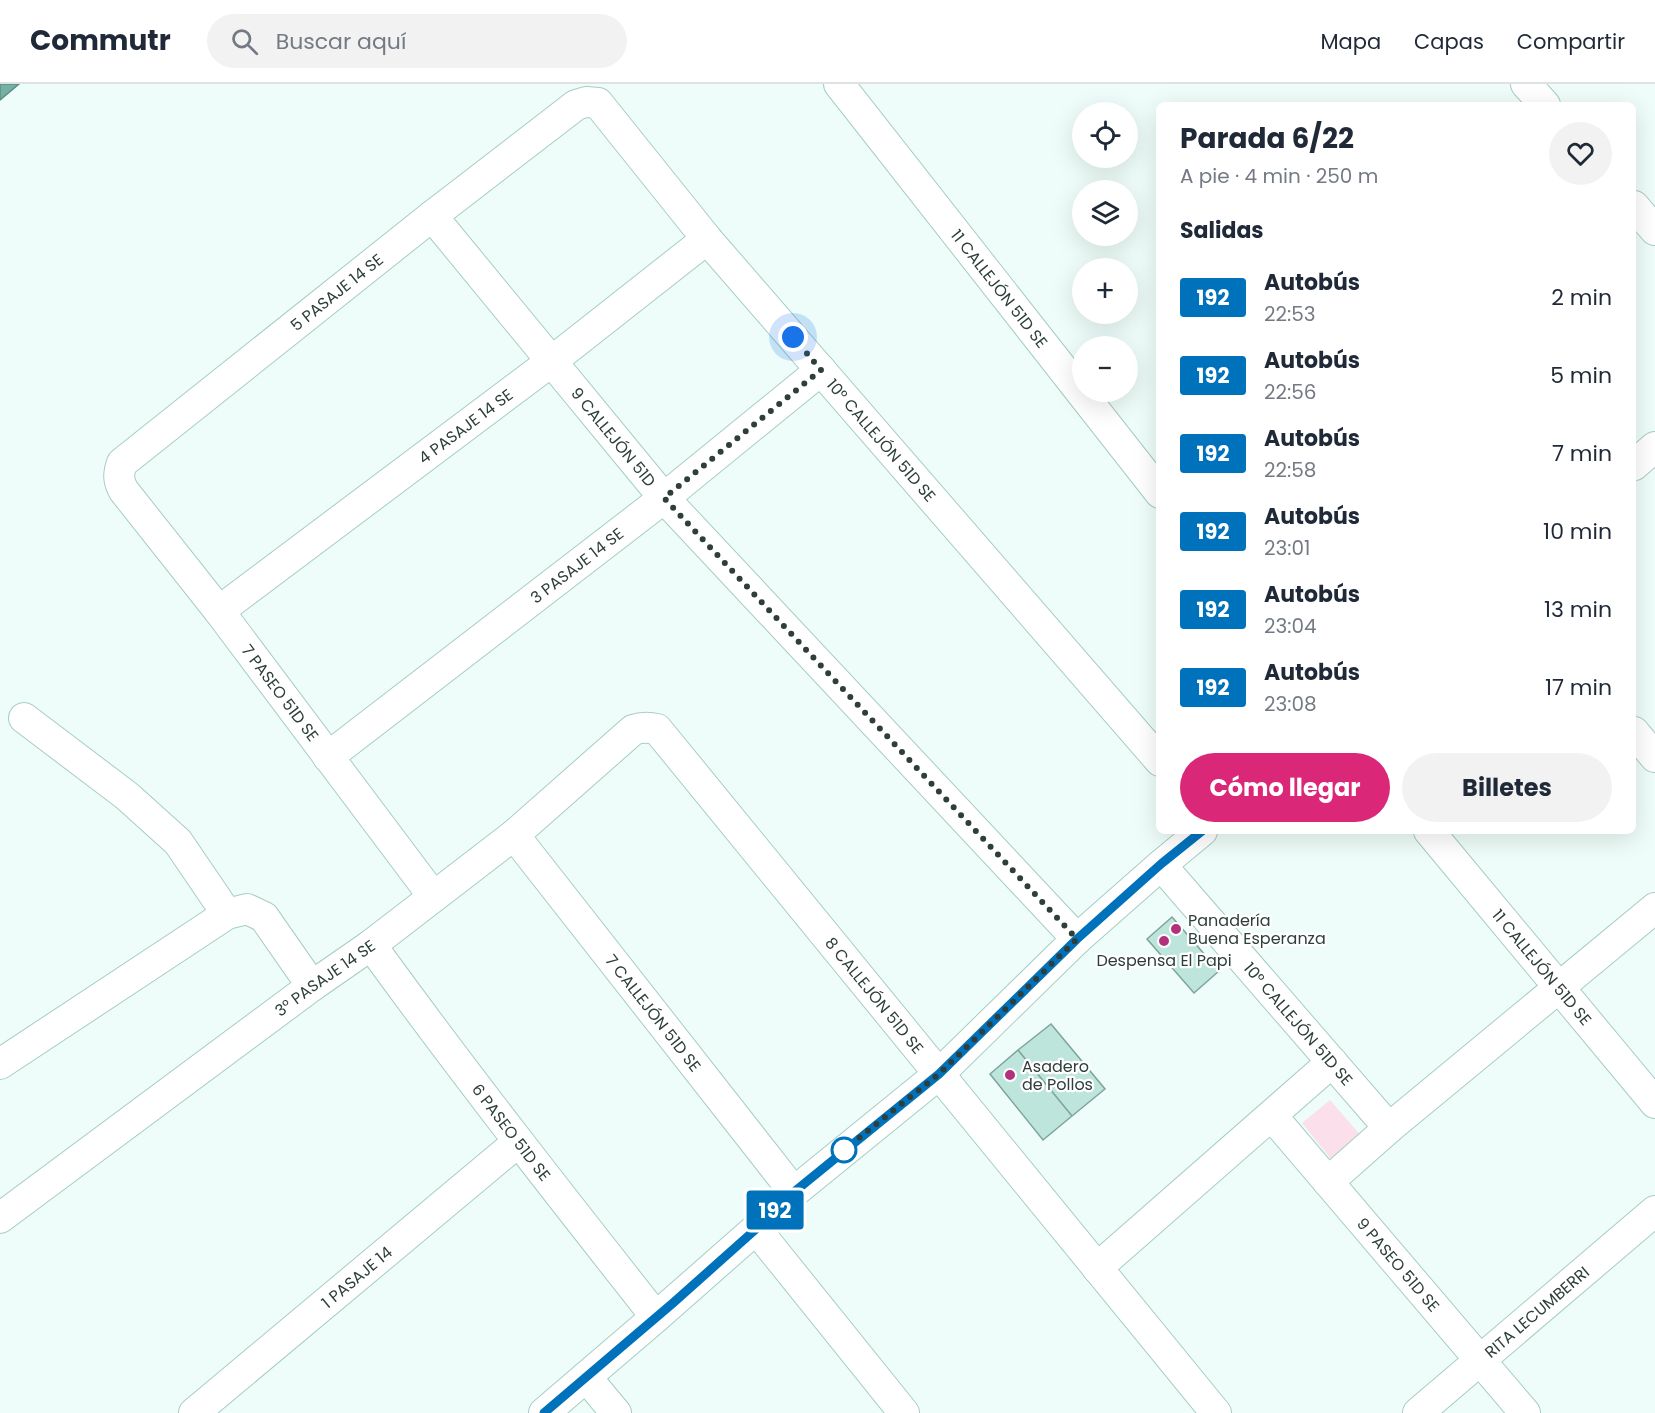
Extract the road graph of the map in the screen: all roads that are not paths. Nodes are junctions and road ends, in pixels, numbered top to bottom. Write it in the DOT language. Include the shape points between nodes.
graph roads {
  1 [pos="839,84"];
  2 [pos="1526,84"];
  3 [pos="1542,102"];
  4 [pos="576,105"];
  5 [pos="1636,208"];
  6 [pos="432,216"];
  7 [pos="1655,230"];
  8 [pos="707,239"];
  9 [pos="552,361"];
  10 [pos="821,370"];
  11 [pos="1655,447"];
  12 [pos="1636,463"];
  13 [pos="1156,488"];
  14 [pos="124,491"];
  15 [pos="664,498"];
  16 [pos="219,611"];
  17 [pos="24,718"];
  18 [pos="641,728"];
  19 [pos="1636,734"];
  20 [pos="1156,756"];
  21 [pos="328,757"];
  22 [pos="1655,757"];
  23 [pos="1198,834"];
  24 [pos="1432,834"];
  25 [pos="514,835"];
  26 [pos="1161,864"];
  27 [pos="433,896"];
  28 [pos="1655,908"];
  29 [pos="227,914"];
  30 [pos="1077,939"];
  31 [pos="371,945"];
  32 [pos="312,986"];
  33 [pos="1560,988"];
  34 [pos="1332,1062"];
  35 [pos="0,1064"];
  36 [pos="939,1074"];
  37 [pos="1655,1103"];
  38 [pos="1272,1116"];
  39 [pos="1389,1128"];
  40 [pos="518,1142"];
  41 [pos="1328,1182"];
  42 [pos="794,1192"];
  43 [pos="1655,1211"];
  44 [pos="0,1218"];
  45 [pos="756,1229"];
  46 [pos="1097,1268"];
  47 [pos="656,1317"];
  48 [pos="1480,1360"];
  49 [pos="586,1377"];
  50 [pos="194,1413"];
  51 [pos="544,1413"];
  52 [pos="616,1413"];
  53 [pos="904,1413"];
  54 [pos="1216,1413"];
  55 [pos="1418,1413"];
  56 [pos="1525,1413"];
  1 -- 13 [label="street, 11 CALLEJÓN 51D SE"];
  2 -- 3 [label="street"];
  4 -- 6 [label="street, 5 PASAJE 14 SE"];
  4 -- 8 [label="street, 10° CALLEJÓN 51D SE" via="598,103"];
  5 -- 7 [label="street"];
  6 -- 9 [label="street, 9 CALLEJÓN 51D"];
  6 -- 14 [label="street, 5 PASAJE 14 SE" via="122,463 118,473"];
  8 -- 9 [label="street, 4 PASAJE 14 SE"];
  8 -- 10 [label="street, 10° CALLEJÓN 51D SE"];
  9 -- 15 [label="street, 9 CALLEJÓN 51D"];
  9 -- 16 [label="street, 4 PASAJE 14 SE"];
  10 -- 15 [label="street, 3 PASAJE 14 SE"];
  10 -- 20 [label="street, 10° CALLEJÓN 51D SE"];
  11 -- 12 [label="street"];
  14 -- 16 [label="street, 7 PASEO 51D SE"];
  15 -- 21 [label="street, 3 PASAJE 14 SE"];
  15 -- 30 [label="street, 9 CALLEJÓN 51D"];
  16 -- 21 [label="street, 7 PASEO 51D SE"];
  17 -- 29 [label="street" via="127,796 178,842"];
  18 -- 25 [label="street, 3° PASAJE 14 SE" via="633,730"];
  18 -- 36 [label="street, 8 CALLEJÓN 51D SE" via="657,729"];
  19 -- 22 [label="street"];
  21 -- 27 [label="street, 7 PASEO 51D SE"];
  23 -- 26 [label="street"];
  24 -- 33 [label="street, 11 CALLEJÓN 51D SE"];
  25 -- 27 [label="street, 3° PASAJE 14 SE"];
  25 -- 42 [label="street, 7 CALLEJÓN 51D SE"];
  26 -- 30 [label="street"];
  26 -- 34 [label="street, 10° CALLEJÓN 51D SE"];
  27 -- 31 [label="street, 3° PASAJE 14 SE"];
  28 -- 33 [label="street"];
  29 -- 32 [label="street" via="246,909 264,917"];
  29 -- 35 [label="street"];
  30 -- 36 [label="street"];
  31 -- 32 [label="street, 3° PASAJE 14 SE"];
  31 -- 40 [label="street, 6 PASEO 51D SE"];
  32 -- 44 [label="street, 3° PASAJE 14 SE"];
  33 -- 37 [label="street, 11 CALLEJÓN 51D SE"];
  33 -- 39 [label="street"];
  34 -- 38 [label="street"];
  34 -- 39 [label="street, 10° CALLEJÓN 51D SE"];
  36 -- 42 [label="street"];
  36 -- 46 [label="street, 8 CALLEJÓN 51D SE"];
  38 -- 41 [label="street, 9 PASEO 51D SE"];
  38 -- 46 [label="street"];
  39 -- 41 [label="street"];
  40 -- 47 [label="street, 6 PASEO 51D SE"];
  40 -- 50 [label="street, 1 PASAJE 14"];
  41 -- 48 [label="street, 9 PASEO 51D SE"];
  42 -- 45 [label="street"];
  43 -- 48 [label="street, RITA LECUMBERRI"];
  45 -- 47 [label="street"];
  45 -- 53 [label="street"];
  46 -- 54 [label="street, 8 CALLEJÓN 51D SE"];
  47 -- 49 [label="street"];
  48 -- 55 [label="street, RITA LECUMBERRI"];
  48 -- 56 [label="street, 9 PASEO 51D SE"];
  49 -- 51 [label="street"];
  49 -- 52 [label="street"];
}
